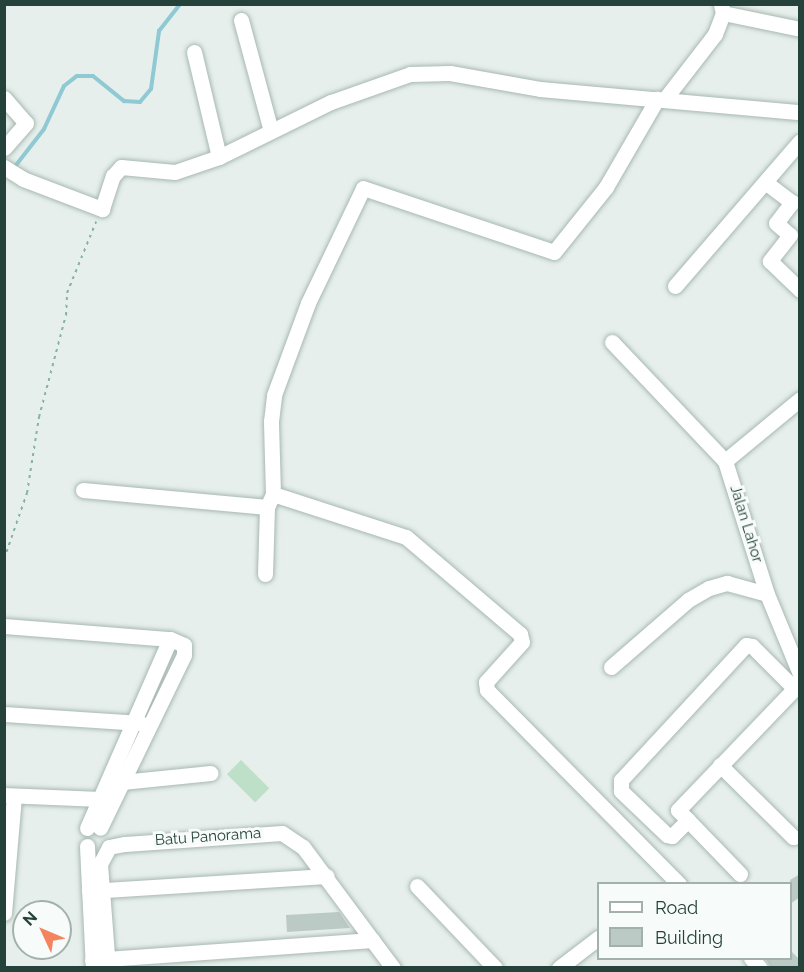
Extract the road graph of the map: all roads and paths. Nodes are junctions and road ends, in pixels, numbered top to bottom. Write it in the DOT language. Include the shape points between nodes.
graph roads {
  1 [pos="722,9"];
  2 [pos="241,20"];
  3 [pos="800,29"];
  4 [pos="194,52"];
  5 [pos="4,98"];
  6 [pos="660,100"];
  7 [pos="799,111"];
  8 [pos="271,131"];
  9 [pos="800,141"];
  10 [pos="4,148"];
  11 [pos="219,157"];
  12 [pos="4,167"];
  13 [pos="765,182"];
  14 [pos="102,209"];
  15 [pos="675,286"];
  16 [pos="800,290"];
  17 [pos="612,342"];
  18 [pos="800,399"];
  19 [pos="725,461"];
  20 [pos="83,490"];
  21 [pos="270,500"];
  22 [pos="4,559"];
  23 [pos="265,574"];
  24 [pos="767,594"];
  25 [pos="4,626"];
  26 [pos="170,639"];
  27 [pos="610,667"];
  28 [pos="798,682"];
  29 [pos="4,714"];
  30 [pos="133,722"];
  31 [pos="150,724"];
  32 [pos="720,765"];
  33 [pos="211,773"];
  34 [pos="122,782"];
  35 [pos="9,796"];
  36 [pos="100,799"];
  37 [pos="683,815"];
  38 [pos="100,836"];
  39 [pos="793,837"];
  40 [pos="740,874"];
  41 [pos="6,876"];
  42 [pos="327,876"];
  43 [pos="671,881"];
  44 [pos="417,886"];
  45 [pos="95,891"];
  46 [pos="4,913"];
  47 [pos="597,939"];
  48 [pos="372,940"];
  49 [pos="100,964"];
  50 [pos="393,968"];
  51 [pos="495,968"];
  52 [pos="559,968"];
  1 -- 3 [label="street"];
  1 -- 6 [label="street" via="712,40"];
  2 -- 8 [label="street"];
  4 -- 11 [label="street"];
  5 -- 10 [label="street" via="26,123"];
  6 -- 7 [label="street"];
  6 -- 8 [label="street" via="540,89 450,73 410,74 331,102"];
  6 -- 21 [label="street" via="606,188 554,252 363,188 308,303 274,395"];
  8 -- 11 [label="street"];
  9 -- 13 [label="street"];
  11 -- 14 [label="street" via="166,173 122,167 113,177"];
  12 -- 14 [label="street" via="23,179"];
  13 -- 15 [label="street"];
  13 -- 16 [label="street" via="792,202 776,222 790,235 770,261"];
  14 -- 22 [label="path" via="67,293 66,315 39,417 27,493"];
  17 -- 19 [label="street, Jalan Lahor"];
  18 -- 19 [label="street"];
  19 -- 24 [label="street, Jalan Lahor"];
  20 -- 21 [label="street"];
  21 -- 23 [label="street"];
  21 -- 43 [label="street" via="406,537 520,634 522,642 486,682 487,690"];
  24 -- 27 [label="street" via="727,583 709,588 688,600"];
  24 -- 28 [label="street, Jalan Lahor"];
  25 -- 26 [label="street"];
  26 -- 30 [label="street"];
  26 -- 31 [label="street" via="183,642 184,655"];
  28 -- 32 [label="street"];
  28 -- 37 [label="street" via="752,646 743,647 619,784 621,791 660,828"];
  29 -- 30 [label="street"];
  30 -- 31 [label="street"];
  30 -- 36 [label="street"];
  31 -- 34 [label="street"];
  32 -- 37 [label="street"];
  32 -- 39 [label="street"];
  33 -- 34 [label="street"];
  34 -- 38 [label="street"];
  35 -- 36 [label="street"];
  35 -- 41 [label="street"];
  36 -- 38 [label="street"];
  37 -- 40 [label="street"];
  38 -- 42 [label="street, Batu Panorama" via="277,832 303,847"];
  38 -- 45 [label="street"];
  38 -- 45 [label="street, Batu Panorama" via="94,848 87,846"];
  41 -- 46 [label="street"];
  42 -- 45 [label="street"];
  42 -- 48 [label="street, Batu Panorama"];
  44 -- 51 [label="street"];
  45 -- 49 [label="street"];
  47 -- 52 [label="street"];
  48 -- 49 [label="street"];
  48 -- 50 [label="street, Batu Panorama"];
}
